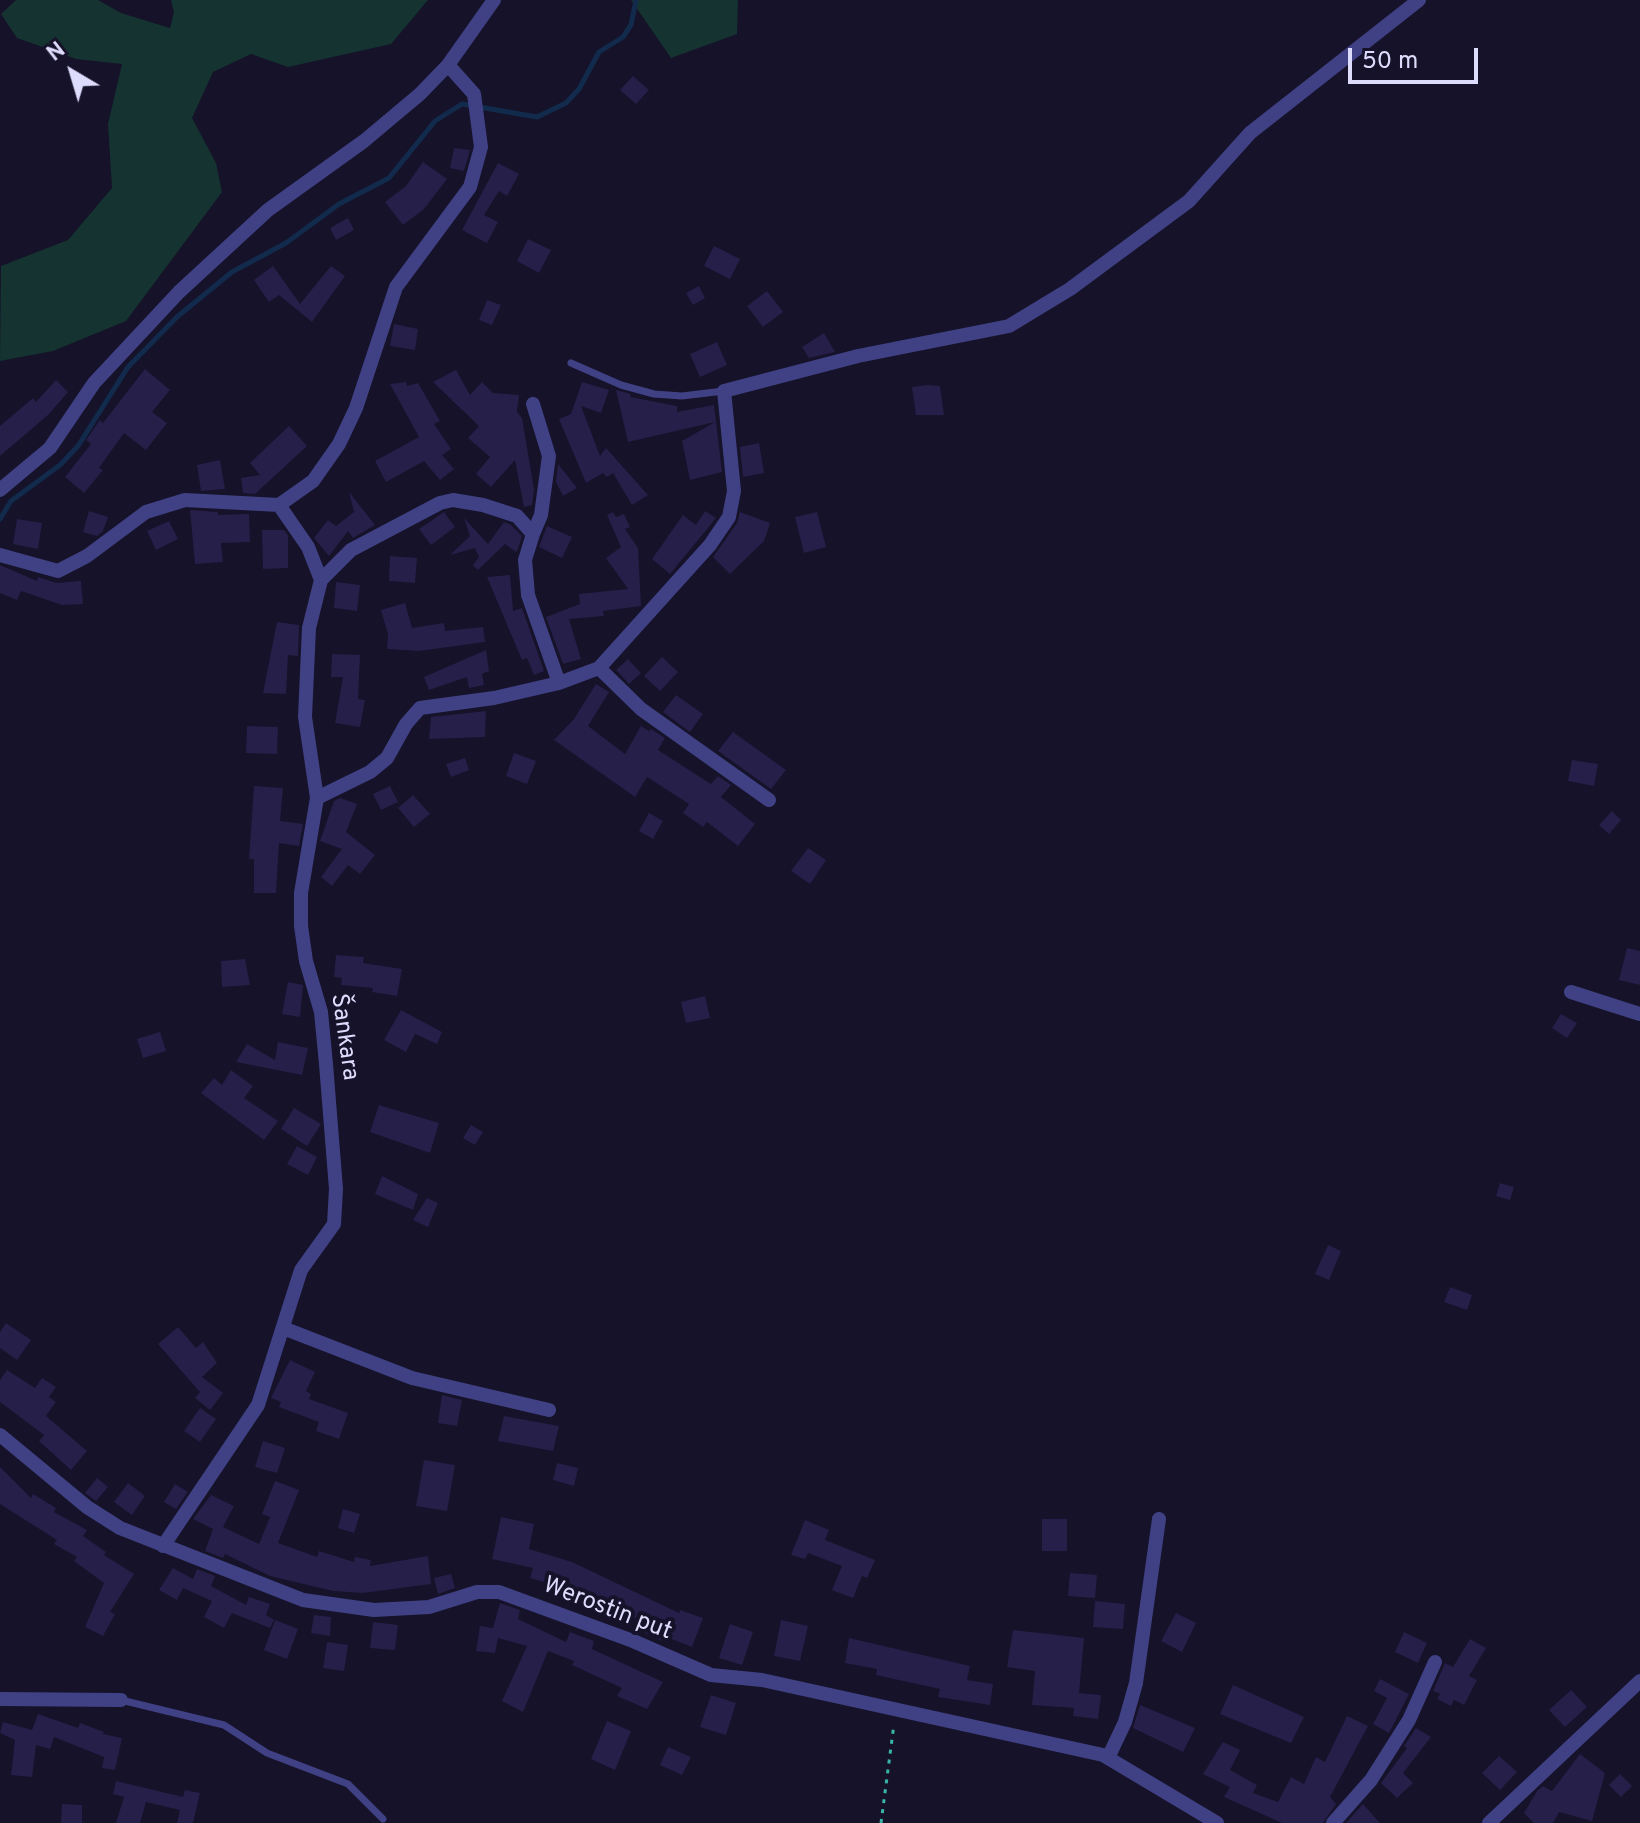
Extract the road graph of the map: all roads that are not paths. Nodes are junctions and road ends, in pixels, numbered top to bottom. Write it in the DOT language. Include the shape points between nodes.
graph roads {
  1 [pos="494,0"];
  2 [pos="1419,0"];
  3 [pos="448,65"];
  4 [pos="571,363"];
  5 [pos="724,391"];
  6 [pos="533,404"];
  7 [pos="0,490"];
  8 [pos="279,505"];
  9 [pos="533,534"];
  10 [pos="0,555"];
  11 [pos="321,580"];
  12 [pos="599,668"];
  13 [pos="559,683"];
  14 [pos="317,798"];
  15 [pos="769,800"];
  16 [pos="1571,992"];
  17 [pos="1640,1014"];
  18 [pos="283,1328"];
  19 [pos="549,1410"];
  20 [pos="0,1435"];
  21 [pos="1159,1519"];
  22 [pos="163,1546"];
  23 [pos="1435,1662"];
  24 [pos="1640,1681"];
  25 [pos="0,1699"];
  26 [pos="121,1700"];
  27 [pos="1108,1758"];
  28 [pos="383,1819"];
  29 [pos="1217,1823"];
  30 [pos="1333,1823"];
  31 [pos="1489,1823"];
  1 -- 3 [label="street"];
  2 -- 5 [label="street" via="1250,133 1189,201 1070,289 1009,326 858,356"];
  3 -- 7 [label="street" via="364,141 268,210 179,292 94,383 50,448"];
  3 -- 8 [label="street" via="474,94 481,147 470,187 396,287 339,444 313,481"];
  4 -- 5 [label="lane" via="654,394"];
  5 -- 12 [label="street" via="734,491 729,517"];
  6 -- 9 [label="street" via="549,456 541,515"];
  8 -- 10 [label="street" via="185,500 146,512 58,571"];
  8 -- 11 [label="street" via="308,547"];
  9 -- 11 [label="street" via="517,516 453,500 376,534"];
  9 -- 13 [label="street" via="525,560 528,595"];
  11 -- 14 [label="street, Šankara" via="309,628 305,717"];
  12 -- 13 [label="street"];
  12 -- 15 [label="street" via="641,709"];
  13 -- 14 [label="street" via="420,708 387,758"];
  14 -- 18 [label="street, Šankara" via="301,893 301,926 324,1038 334,1224 301,1270"];
  16 -- 17 [label="street"];
  18 -- 19 [label="street" via="412,1378"];
  18 -- 22 [label="street, Šankara" via="258,1405"];
  20 -- 22 [label="street, Werostin put" via="87,1507"];
  21 -- 27 [label="street" via="1136,1683"];
  22 -- 27 [label="street, Werostin put" via="303,1600 374,1610 429,1607 477,1592 499,1592 711,1675 762,1680"];
  23 -- 30 [label="street" via="1409,1720 1371,1780"];
  24 -- 31 [label="street"];
  25 -- 26 [label="street"];
  26 -- 28 [label="lane" via="224,1725 267,1753 348,1784"];
  27 -- 29 [label="street, Werostin put"];
}
